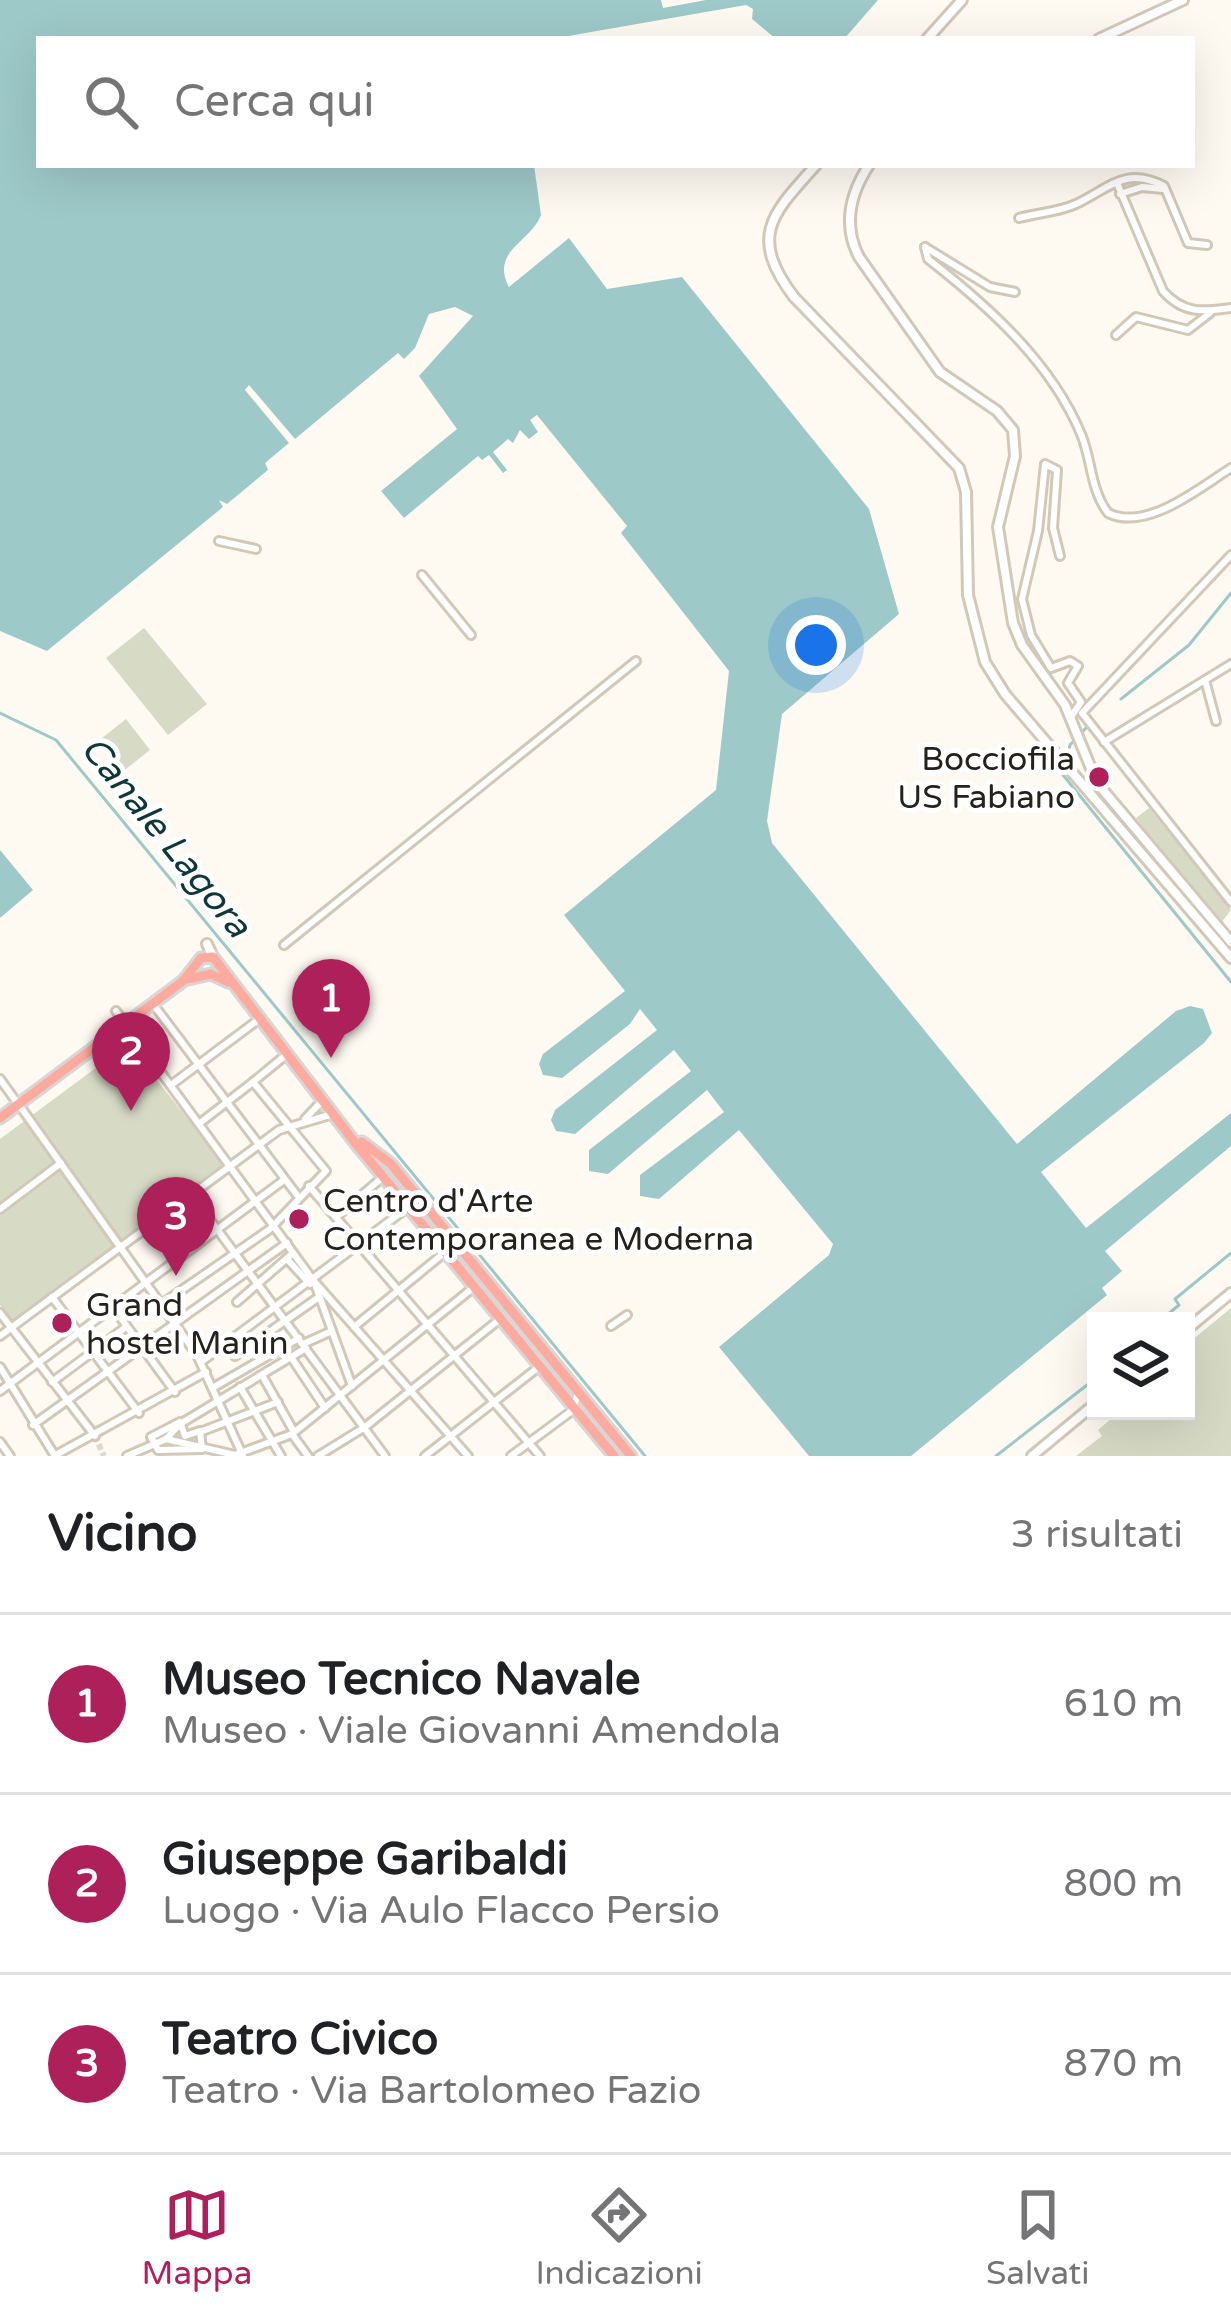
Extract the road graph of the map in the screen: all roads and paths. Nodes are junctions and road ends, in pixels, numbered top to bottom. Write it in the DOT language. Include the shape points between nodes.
graph roads {
  1 [pos="962,0"];
  2 [pos="1183,0"];
  3 [pos="931,36"];
  4 [pos="1105,36"];
  5 [pos="813,168"];
  6 [pos="867,168"];
  7 [pos="1117,183"];
  8 [pos="1166,190"];
  9 [pos="1120,194"];
  10 [pos="1019,218"];
  11 [pos="1207,245"];
  12 [pos="1015,292"];
  13 [pos="1231,308"];
  14 [pos="1212,311"];
  15 [pos="1117,335"];
  16 [pos="1231,468"];
  17 [pos="219,542"];
  18 [pos="256,549"];
  19 [pos="1231,555"];
  20 [pos="1060,556"];
  21 [pos="422,574"];
  22 [pos="471,635"];
  23 [pos="636,662"];
  24 [pos="1230,664"];
  25 [pos="1231,675"];
  26 [pos="1205,680"];
  27 [pos="1072,717"];
  28 [pos="1216,721"];
  29 [pos="1104,742"];
  30 [pos="1231,902"];
  31 [pos="1231,942"];
  32 [pos="284,945"];
  33 [pos="1231,960"];
  34 [pos="153,1004"];
  35 [pos="116,1011"];
  36 [pos="259,1020"];
  37 [pos="125,1025"];
  38 [pos="286,1054"];
  39 [pos="198,1066"];
  40 [pos="0,1079"];
  41 [pos="254,1082"];
  42 [pos="171,1085"];
  43 [pos="323,1100"];
  44 [pos="226,1102"];
  45 [pos="20,1107"];
  46 [pos="335,1114"];
  47 [pos="302,1121"];
  48 [pos="0,1122"];
  49 [pos="200,1123"];
  50 [pos="292,1127"];
  51 [pos="353,1137"];
  52 [pos="258,1145"];
  53 [pos="61,1163"];
  54 [pos="232,1165"];
  55 [pos="386,1174"];
  56 [pos="284,1180"];
  57 [pos="309,1186"];
  58 [pos="191,1195"];
  59 [pos="297,1195"];
  60 [pos="256,1200"];
  61 [pos="0,1209"];
  62 [pos="403,1211"];
  63 [pos="336,1217"];
  64 [pos="272,1222"];
  65 [pos="217,1228"];
  66 [pos="287,1243"];
  67 [pos="121,1246"];
  68 [pos="360,1246"];
  69 [pos="448,1250"];
  70 [pos="236,1253"];
  71 [pos="291,1256"];
  72 [pos="248,1270"];
  73 [pos="147,1281"];
  74 [pos="311,1281"];
  75 [pos="477,1284"];
  76 [pos="259,1285"];
  77 [pos="400,1290"];
  78 [pos="318,1293"];
  79 [pos="1231,1293"];
  80 [pos="52,1297"];
  81 [pos="237,1302"];
  82 [pos="163,1303"];
  83 [pos="112,1306"];
  84 [pos="277,1310"];
  85 [pos="0,1313"];
  86 [pos="627,1315"];
  87 [pos="502,1318"];
  88 [pos="286,1321"];
  89 [pos="175,1322"];
  90 [pos="430,1323"];
  91 [pos="1195,1323"];
  92 [pos="611,1326"];
  93 [pos="126,1327"];
  94 [pos="354,1327"];
  95 [pos="10,1328"];
  96 [pos="78,1331"];
  97 [pos="332,1331"];
  98 [pos="0,1336"];
  99 [pos="303,1344"];
  100 [pos="140,1346"];
  101 [pos="249,1346"];
  102 [pos="94,1351"];
  103 [pos="457,1354"];
  104 [pos="236,1356"];
  105 [pos="291,1357"];
  106 [pos="384,1360"];
  107 [pos="201,1362"];
  108 [pos="259,1362"];
  109 [pos="37,1363"];
  110 [pos="540,1366"];
  111 [pos="0,1367"];
  112 [pos="108,1369"];
  113 [pos="206,1372"];
  114 [pos="262,1375"];
  115 [pos="234,1376"];
  116 [pos="52,1382"];
  117 [pos="10,1384"];
  118 [pos="352,1386"];
  119 [pos="214,1387"];
  120 [pos="241,1387"];
  121 [pos="411,1390"];
  122 [pos="0,1391"];
  123 [pos="175,1392"];
  124 [pos="578,1393"];
  125 [pos="341,1395"];
  126 [pos="221,1400"];
  127 [pos="495,1400"];
  128 [pos="67,1401"];
  129 [pos="278,1402"];
  130 [pos="325,1408"];
  131 [pos="573,1409"];
  132 [pos="1087,1410"];
  133 [pos="255,1411"];
  134 [pos="139,1413"];
  135 [pos="230,1423"];
  136 [pos="181,1424"];
  137 [pos="33,1425"];
  138 [pos="365,1427"];
  139 [pos="200,1432"];
  140 [pos="293,1433"];
  141 [pos="451,1435"];
  142 [pos="95,1436"];
  143 [pos="166,1439"];
  144 [pos="272,1440"];
  145 [pos="529,1441"];
  146 [pos="0,1442"];
  147 [pos="182,1443"];
  148 [pos="155,1444"];
  149 [pos="202,1447"];
  150 [pos="71,1450"];
  151 [pos="242,1454"];
  152 [pos="53,1455"];
  153 [pos="231,1455"];
  154 [pos="10,1456"];
  155 [pos="78,1456"];
  156 [pos="127,1456"];
  157 [pos="281,1456"];
  158 [pos="308,1456"];
  159 [pos="317,1456"];
  160 [pos="385,1456"];
  161 [pos="426,1456"];
  162 [pos="468,1456"];
  163 [pos="511,1456"];
  164 [pos="540,1456"];
  165 [pos="614,1456"];
  166 [pos="631,1456"];
  167 [pos="1032,1456"];
  1 -- 3 [label="main road"];
  2 -- 4 [label="main road"];
  5 -- 33 [label="main road" via="771,218 779,275 959,468 968,517 964,578 986,662"];
  6 -- 27 [label="main road" via="850,212 859,257 940,372 1003,415 1015,437 998,527 1013,623"];
  7 -- 8 [label="street" via="1135,176"];
  7 -- 9 [label="street"];
  7 -- 10 [label="street"];
  8 -- 9 [label="street"];
  8 -- 11 [label="street" via="1189,243"];
  9 -- 14 [label="street" via="1163,291 1186,310"];
  12 -- 16 [label="street" via="990,287 924,248 989,305 1058,392 1083,439 1097,495 1117,518 1155,512"];
  13 -- 14 [label="street"];
  14 -- 15 [label="street" via="1189,330 1136,317"];
  17 -- 18 [label="street"];
  19 -- 29 [label="street" via="1084,708"];
  20 -- 27 [label="street" via="1052,509 1057,472 1048,463 1022,599 1051,668 1078,666 1068,682 1081,702"];
  21 -- 22 [label="street"];
  23 -- 32 [label="street"];
  24 -- 25 [label="street"];
  24 -- 26 [label="street"];
  26 -- 28 [label="street"];
  26 -- 29 [label="street"];
  27 -- 31 [label="main road" via="1088,768"];
  29 -- 30 [label="street"];
  34 -- 36 [label="main road" via="207,965"];
  34 -- 37 [label="main road"];
  34 -- 39 [label="street"];
  35 -- 37 [label="street"];
  36 -- 38 [label="main road"];
  36 -- 39 [label="street"];
  37 -- 42 [label="street"];
  37 -- 45 [label="main road"];
  38 -- 41 [label="street"];
  38 -- 43 [label="main road"];
  39 -- 42 [label="street"];
  39 -- 44 [label="street"];
  40 -- 45 [label="street"];
  41 -- 44 [label="street"];
  41 -- 50 [label="street"];
  42 -- 49 [label="street"];
  43 -- 46 [label="main road"];
  43 -- 47 [label="street"];
  44 -- 49 [label="street"];
  44 -- 52 [label="street"];
  45 -- 48 [label="main road"];
  45 -- 53 [label="street"];
  46 -- 47 [label="street"];
  46 -- 51 [label="main road"];
  47 -- 50 [label="street"];
  49 -- 54 [label="street"];
  50 -- 52 [label="street"];
  50 -- 57 [label="street" via="326,1167"];
  51 -- 55 [label="main road"];
  51 -- 124 [label="main road" via="391,1165"];
  52 -- 54 [label="street"];
  52 -- 56 [label="street"];
  53 -- 61 [label="street"];
  53 -- 67 [label="street"];
  54 -- 58 [label="street"];
  54 -- 60 [label="street"];
  55 -- 63 [label="street"];
  55 -- 69 [label="main road"];
  56 -- 59 [label="street"];
  56 -- 60 [label="street"];
  57 -- 59 [label="street"];
  57 -- 63 [label="street"];
  58 -- 65 [label="street"];
  58 -- 67 [label="street"];
  59 -- 64 [label="street"];
  60 -- 64 [label="street"];
  60 -- 65 [label="street"];
  62 -- 68 [label="street"];
  63 -- 68 [label="street"];
  64 -- 66 [label="street"];
  64 -- 70 [label="street"];
  65 -- 70 [label="street"];
  65 -- 73 [label="street"];
  66 -- 71 [label="street"];
  66 -- 72 [label="street"];
  67 -- 73 [label="street"];
  67 -- 80 [label="street"];
  68 -- 74 [label="street"];
  68 -- 77 [label="street"];
  69 -- 75 [label="main road"];
  69 -- 77 [label="street"];
  70 -- 72 [label="street"];
  70 -- 82 [label="street"];
  71 -- 74 [label="street"];
  71 -- 76 [label="street"];
  72 -- 76 [label="street"];
  72 -- 89 [label="street"];
  73 -- 82 [label="street"];
  73 -- 83 [label="street"];
  74 -- 78 [label="street"];
  74 -- 84 [label="street"];
  74 -- 94 [label="street"];
  75 -- 87 [label="main road"];
  75 -- 90 [label="street"];
  76 -- 81 [label="street"];
  76 -- 84 [label="street"];
  77 -- 90 [label="street"];
  77 -- 94 [label="street"];
  78 -- 88 [label="street"];
  78 -- 97 [label="street"];
  79 -- 91 [label="main road"];
  80 -- 95 [label="street"];
  80 -- 96 [label="street"];
  82 -- 89 [label="street"];
  83 -- 93 [label="street"];
  83 -- 96 [label="street"];
  84 -- 88 [label="street"];
  84 -- 107 [label="street"];
  85 -- 95 [label="street"];
  86 -- 92 [label="street"];
  87 -- 103 [label="street"];
  87 -- 110 [label="main road"];
  88 -- 99 [label="street"];
  88 -- 101 [label="street"];
  89 -- 100 [label="street"];
  89 -- 107 [label="street"];
  90 -- 103 [label="street"];
  90 -- 106 [label="street"];
  93 -- 100 [label="street"];
  93 -- 102 [label="street"];
  94 -- 106 [label="street"];
  95 -- 98 [label="street"];
  95 -- 109 [label="street"];
  96 -- 102 [label="street"];
  96 -- 109 [label="street"];
  97 -- 99 [label="street"];
  97 -- 118 [label="street"];
  99 -- 105 [label="street"];
  99 -- 108 [label="street"];
  99 -- 125 [label="street"];
  100 -- 112 [label="street"];
  100 -- 123 [label="street"];
  101 -- 104 [label="street"];
  101 -- 108 [label="street"];
  102 -- 112 [label="street"];
  102 -- 116 [label="street"];
  103 -- 121 [label="street"];
  103 -- 127 [label="street"];
  105 -- 114 [label="street"];
  105 -- 130 [label="street"];
  106 -- 118 [label="street"];
  106 -- 121 [label="street"];
  107 -- 113 [label="street"];
  108 -- 115 [label="street"];
  109 -- 116 [label="street"];
  109 -- 117 [label="street"];
  110 -- 127 [label="street"];
  110 -- 131 [label="main road"];
  111 -- 117 [label="street"];
  112 -- 128 [label="street"];
  112 -- 134 [label="street"];
  113 -- 119 [label="street"];
  113 -- 123 [label="street"];
  114 -- 120 [label="street"];
  114 -- 129 [label="street"];
  115 -- 119 [label="street"];
  115 -- 120 [label="street"];
  116 -- 128 [label="street"];
  117 -- 122 [label="street"];
  117 -- 137 [label="street"];
  118 -- 125 [label="street"];
  119 -- 126 [label="street"];
  120 -- 126 [label="street"];
  120 -- 133 [label="street"];
  121 -- 138 [label="street"];
  121 -- 141 [label="street"];
  123 -- 134 [label="street"];
  124 -- 131 [label="street"];
  124 -- 166 [label="main road"];
  125 -- 130 [label="street"];
  125 -- 138 [label="street"];
  126 -- 135 [label="street"];
  126 -- 136 [label="street"];
  127 -- 141 [label="street"];
  127 -- 145 [label="street"];
  128 -- 137 [label="street"];
  128 -- 142 [label="street"];
  129 -- 133 [label="street"];
  129 -- 140 [label="street"];
  130 -- 140 [label="street"];
  131 -- 145 [label="street"];
  131 -- 165 [label="main road"];
  132 -- 167 [label="main road"];
  133 -- 135 [label="street"];
  133 -- 144 [label="street"];
  134 -- 142 [label="street"];
  135 -- 139 [label="street"];
  135 -- 151 [label="street"];
  136 -- 139 [label="street" via="185,1436"];
  136 -- 143 [label="street"];
  136 -- 148 [label="street" via="152,1437"];
  137 -- 152 [label="street"];
  138 -- 159 [label="street"];
  138 -- 160 [label="street"];
  139 -- 147 [label="street"];
  139 -- 149 [label="street"];
  140 -- 144 [label="street"];
  140 -- 158 [label="street"];
  141 -- 161 [label="street"];
  141 -- 162 [label="street"];
  142 -- 150 [label="street"];
  143 -- 147 [label="street"];
  143 -- 148 [label="street"];
  144 -- 151 [label="street"];
  144 -- 157 [label="street"];
  145 -- 163 [label="street"];
  145 -- 164 [label="street"];
  146 -- 154 [label="street"];
  147 -- 149 [label="street"];
  148 -- 149 [label="street"];
  148 -- 156 [label="street"];
  149 -- 153 [label="street"];
  150 -- 152 [label="street"];
  150 -- 155 [label="street"];
  151 -- 153 [label="street"];
}
